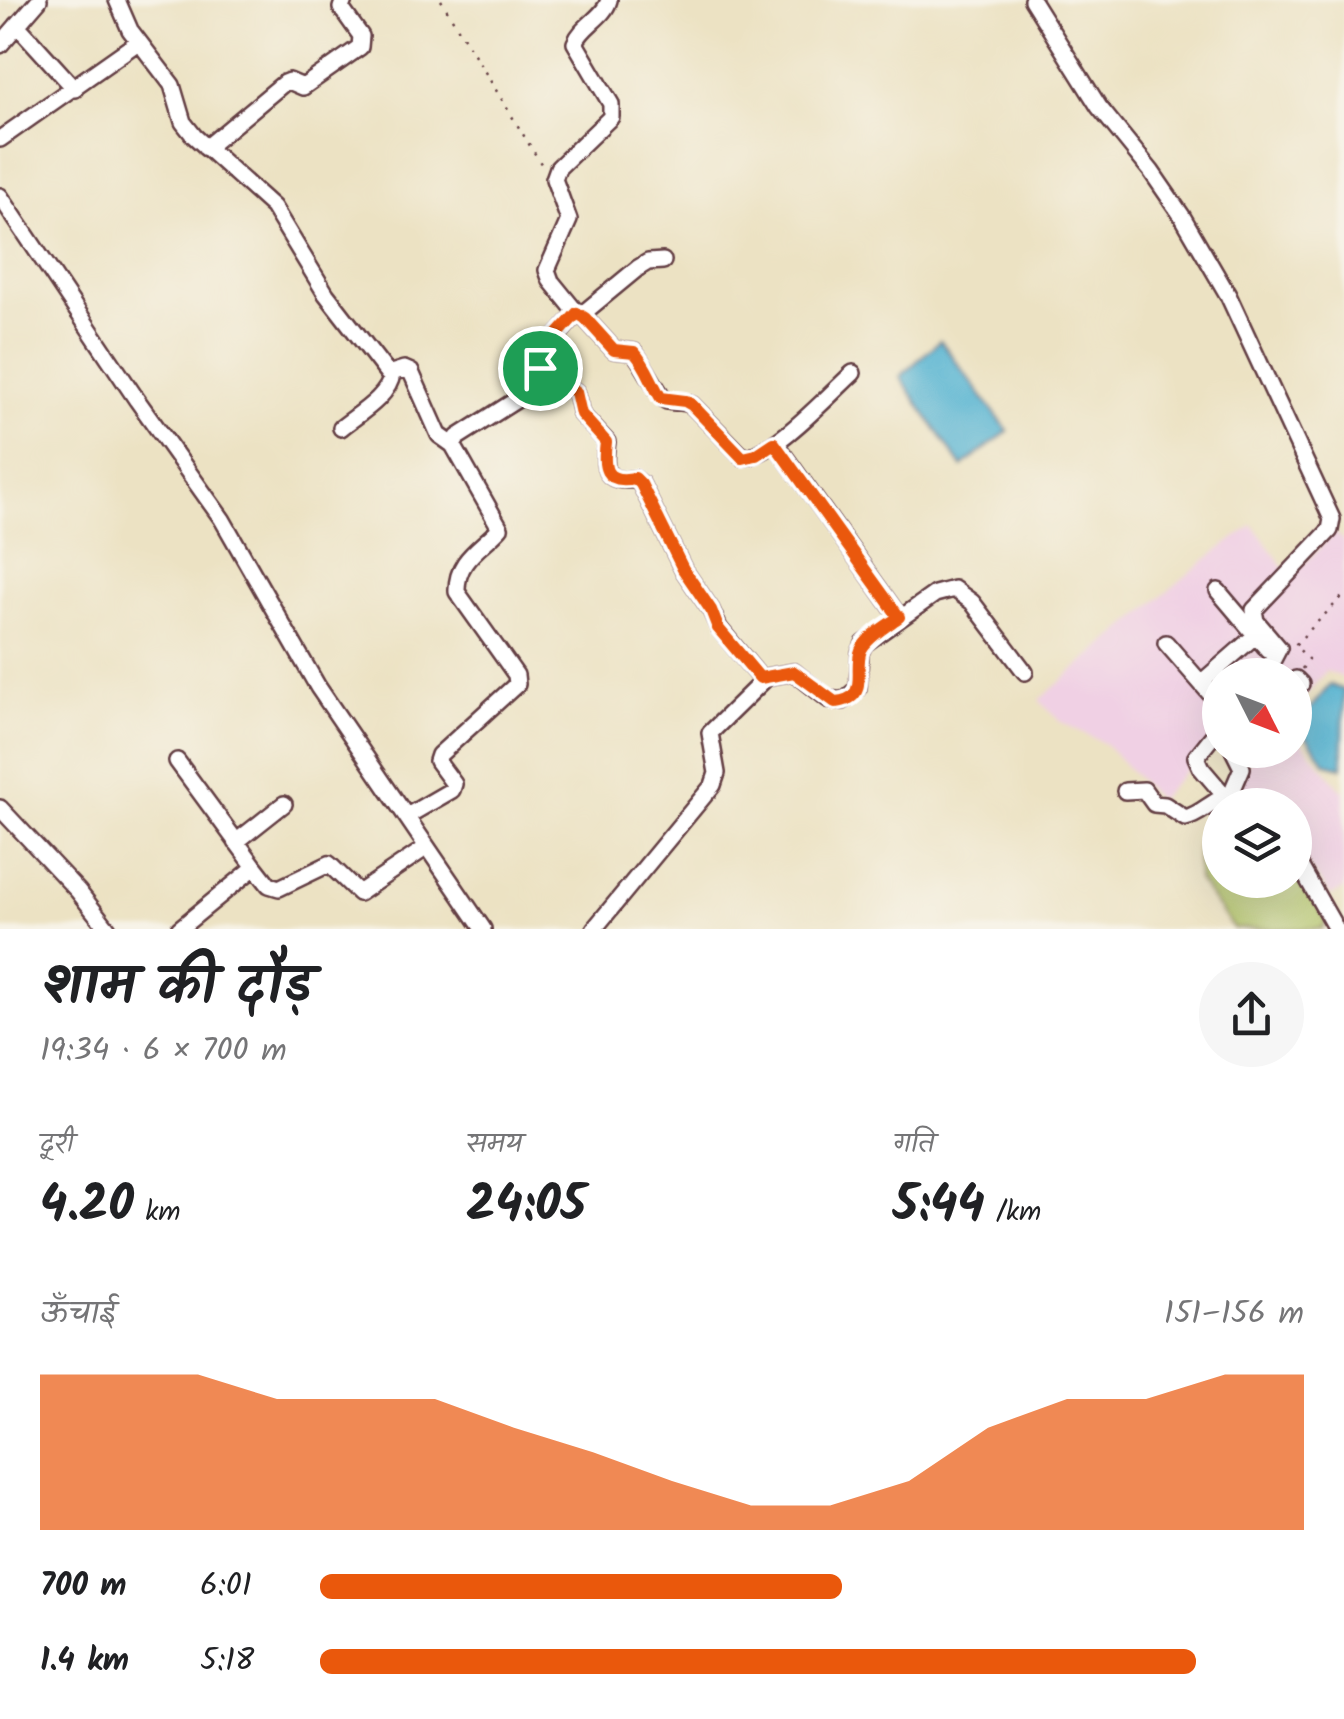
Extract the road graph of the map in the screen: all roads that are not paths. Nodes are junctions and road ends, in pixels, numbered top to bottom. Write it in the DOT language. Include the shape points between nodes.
graph roads {
  1 [pos="38,0"];
  2 [pos="117,0"];
  3 [pos="344,0"];
  4 [pos="609,0"];
  5 [pos="1032,0"];
  6 [pos="16,26"];
  7 [pos="138,42"];
  8 [pos="0,45"];
  9 [pos="75,89"];
  10 [pos="0,139"];
  11 [pos="206,148"];
  12 [pos="0,196"];
  13 [pos="663,260"];
  14 [pos="579,314"];
  15 [pos="540,368"];
  16 [pos="392,374"];
  17 [pos="853,374"];
  18 [pos="341,428"];
  19 [pos="774,443"];
  20 [pos="453,445"];
  21 [pos="1338,530"];
  22 [pos="1218,590"];
  23 [pos="899,617"];
  24 [pos="1256,635"];
  25 [pos="1166,643"];
  26 [pos="1268,650"];
  27 [pos="1230,658"];
  28 [pos="1273,658"];
  29 [pos="1025,672"];
  30 [pos="765,679"];
  31 [pos="1202,683"];
  32 [pos="1202,750"];
  33 [pos="177,761"];
  34 [pos="1220,788"];
  35 [pos="1124,791"];
  36 [pos="284,804"];
  37 [pos="0,808"];
  38 [pos="1202,812"];
  39 [pos="407,816"];
  40 [pos="236,842"];
  41 [pos="427,847"];
  42 [pos="254,867"];
  43 [pos="1312,887"];
  44 [pos="108,929"];
  45 [pos="178,929"];
  46 [pos="483,929"];
  47 [pos="594,929"];
  48 [pos="1336,929"];
  1 -- 6 [label="street"];
  2 -- 7 [label="street"];
  3 -- 11 [label="street" via="341,8 360,47 302,87 284,83"];
  4 -- 14 [label="street" via="575,43 611,104 612,118 554,179 570,220 548,276"];
  5 -- 21 [label="street" via="1099,107 1182,216 1228,295"];
  6 -- 8 [label="street"];
  6 -- 9 [label="street"];
  7 -- 9 [label="street"];
  7 -- 11 [label="street" via="172,84 184,122"];
  9 -- 10 [label="street"];
  11 -- 16 [label="street" via="273,206 326,294"];
  12 -- 39 [label="street" via="222,519 318,687"];
  13 -- 14 [label="street" via="638,268"];
  14 -- 15 [label="street" via="542,352"];
  14 -- 19 [label="street" via="614,350 634,352 661,398 692,405 743,458"];
  15 -- 20 [label="street" via="524,395"];
  15 -- 30 [label="street" via="576,392 581,414 606,442 603,460 612,478 641,484 725,638"];
  16 -- 18 [label="street" via="382,394"];
  16 -- 20 [label="street" via="410,372 439,435"];
  17 -- 19 [label="street"];
  19 -- 23 [label="street"];
  20 -- 39 [label="street" via="500,528 468,557 457,592 517,684 439,755 452,790"];
  21 -- 28 [label="street" via="1254,610 1279,648"];
  22 -- 24 [label="street"];
  23 -- 29 [label="street" via="945,590 962,592"];
  23 -- 30 [label="street" via="864,644 858,688 843,701 828,699 794,672"];
  24 -- 26 [label="street"];
  24 -- 27 [label="street"];
  25 -- 31 [label="street"];
  30 -- 47 [label="street" via="710,733 713,785"];
  32 -- 34 [label="street" via="1196,758 1200,768"];
  33 -- 40 [label="street"];
  35 -- 38 [label="street" via="1144,790 1154,804 1184,818"];
  36 -- 40 [label="street"];
  37 -- 44 [label="street"];
  39 -- 41 [label="street"];
  40 -- 42 [label="street"];
  41 -- 42 [label="street" via="359,893 330,864 278,888"];
  41 -- 46 [label="street"];
  42 -- 45 [label="street"];
  43 -- 48 [label="street"];
}
